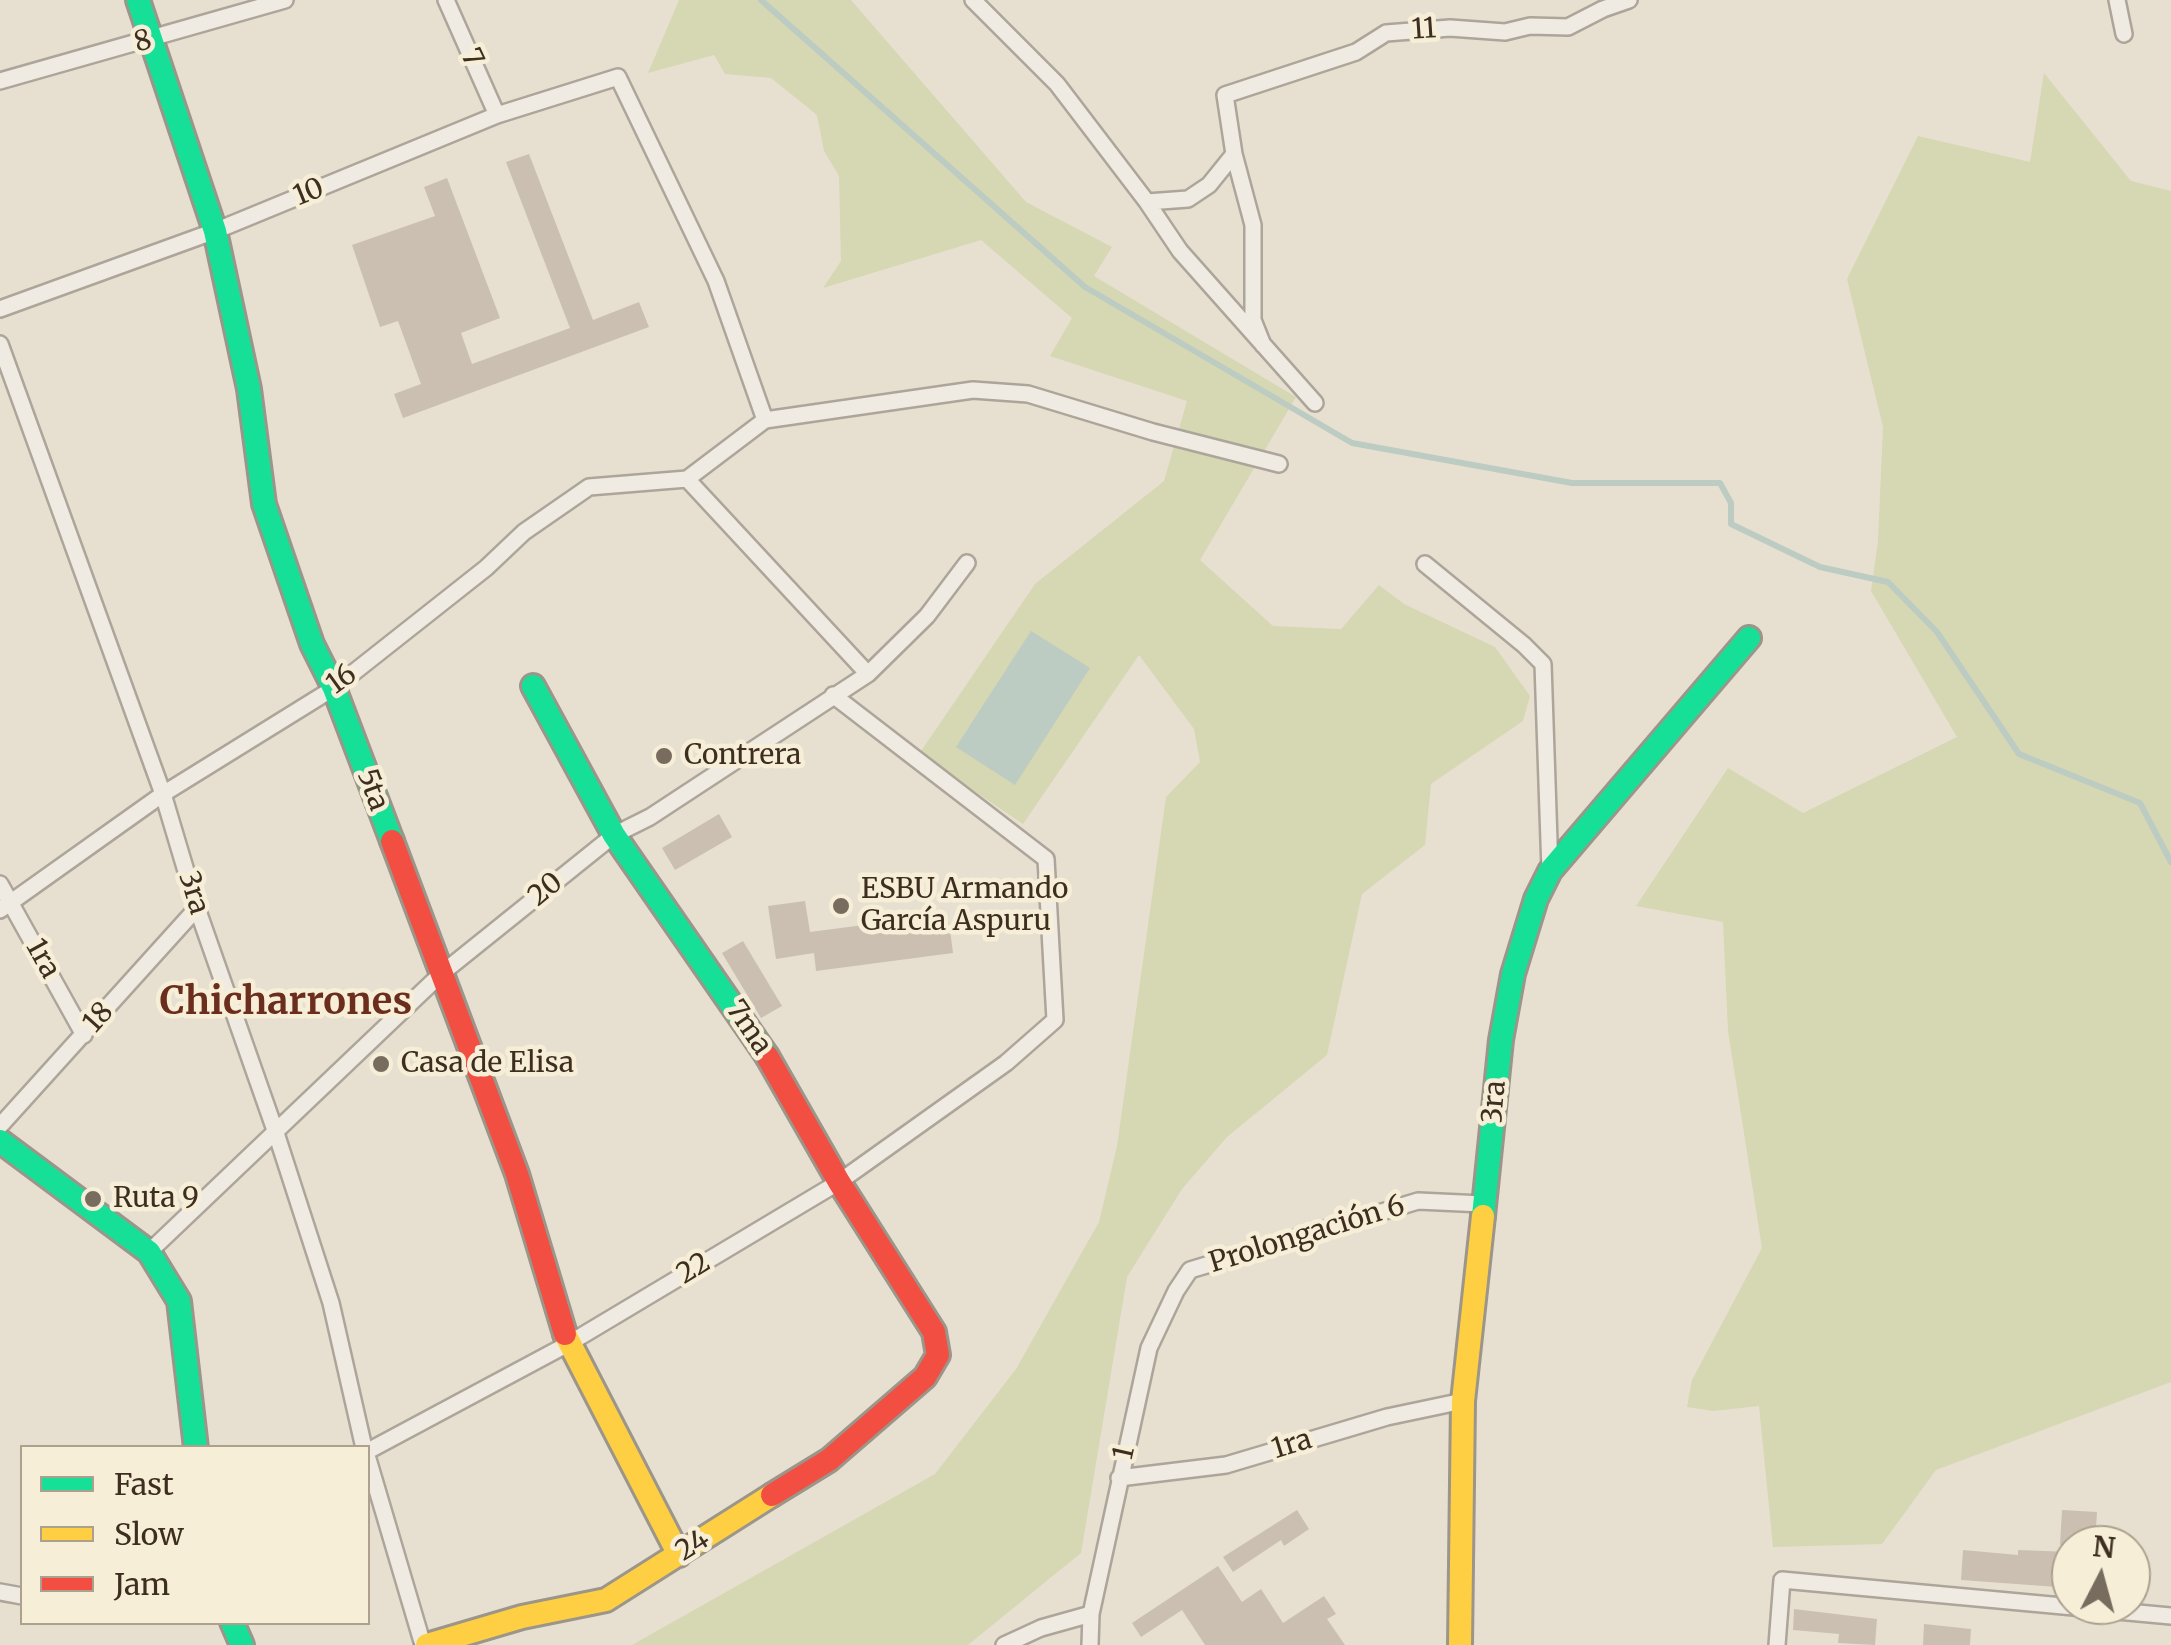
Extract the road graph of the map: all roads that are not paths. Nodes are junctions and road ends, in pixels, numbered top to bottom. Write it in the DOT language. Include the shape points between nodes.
graph roads {
  1 [pos="138,0"];
  2 [pos="285,0"];
  3 [pos="446,0"];
  4 [pos="973,0"];
  5 [pos="1629,0"];
  6 [pos="2117,0"];
  7 [pos="2124,34"];
  8 [pos="150,40"];
  9 [pos="0,81"];
  10 [pos="497,115"];
  11 [pos="1234,154"];
  12 [pos="1147,202"];
  13 [pos="215,231"];
  14 [pos="0,309"];
  15 [pos="0,344"];
  16 [pos="1263,345"];
  17 [pos="1315,403"];
  18 [pos="764,420"];
  19 [pos="1278,464"];
  20 [pos="687,479"];
  21 [pos="967,563"];
  22 [pos="1426,564"];
  23 [pos="1749,638"];
  24 [pos="868,674"];
  25 [pos="533,686"];
  26 [pos="334,688"];
  27 [pos="833,695"];
  28 [pos="163,794"];
  29 [pos="614,836"];
  30 [pos="1550,871"];
  31 [pos="0,884"];
  32 [pos="6,907"];
  33 [pos="196,908"];
  34 [pos="441,974"];
  35 [pos="84,1035"];
  36 [pos="0,1126"];
  37 [pos="276,1133"];
  38 [pos="0,1142"];
  39 [pos="840,1182"];
  40 [pos="1483,1204"];
  41 [pos="148,1252"];
  42 [pos="1190,1270"];
  43 [pos="568,1344"];
  44 [pos="925,1377"];
  45 [pos="1462,1401"];
  46 [pos="196,1445"];
  47 [pos="365,1445"];
  48 [pos="370,1447"];
  49 [pos="370,1466"];
  50 [pos="1119,1478"];
  51 [pos="678,1556"];
  52 [pos="1090,1614"];
  53 [pos="2171,1616"];
  54 [pos="425,1645"];
  55 [pos="1004,1645"];
  56 [pos="1090,1645"];
  57 [pos="1460,1645"];
  58 [pos="1776,1645"];
  1 -- 8 [label="street, 5ta"];
  2 -- 8 [label="street, 8"];
  3 -- 10 [label="street, 7"];
  4 -- 12 [label="street" via="1057,84"];
  5 -- 11 [label="street, 11" via="1568,26 1386,33 1356,52 1225,95"];
  6 -- 7 [label="street"];
  8 -- 9 [label="street, 8"];
  8 -- 13 [label="street, 5ta"];
  10 -- 13 [label="street, 10"];
  10 -- 18 [label="street, 10" via="618,77 716,281"];
  11 -- 12 [label="street" via="1188,199"];
  11 -- 16 [label="street" via="1252,225 1253,320"];
  12 -- 16 [label="street" via="1180,251"];
  13 -- 14 [label="street, 10"];
  13 -- 26 [label="street, 5ta" via="249,389 264,504"];
  15 -- 28 [label="street, 3ra"];
  16 -- 17 [label="street"];
  18 -- 19 [label="street" via="973,390 1028,394"];
  18 -- 20 [label="street"];
  20 -- 24 [label="street"];
  20 -- 26 [label="street, 16" via="589,486"];
  21 -- 24 [label="street, 20" via="928,616"];
  22 -- 30 [label="street" via="1543,664"];
  23 -- 30 [label="street, 3ra"];
  24 -- 27 [label="street, 20"];
  25 -- 29 [label="street, 7ma"];
  26 -- 28 [label="street, 16"];
  26 -- 34 [label="street, 5ta"];
  27 -- 29 [label="street, 20"];
  27 -- 39 [label="street, 22" via="1046,859 1055,1020"];
  28 -- 32 [label="street, 16"];
  28 -- 33 [label="street, 3ra"];
  29 -- 34 [label="street, 20"];
  29 -- 39 [label="street, 7ma" via="763,1048"];
  30 -- 40 [label="street, 3ra" via="1514,974"];
  31 -- 32 [label="street, 1ra"];
  32 -- 35 [label="street, 1ra"];
  33 -- 35 [label="street, 18"];
  33 -- 37 [label="street, 3ra"];
  34 -- 37 [label="street, 20"];
  34 -- 43 [label="street, 5ta" via="517,1174"];
  35 -- 36 [label="street, 18"];
  37 -- 41 [label="street, 20"];
  37 -- 47 [label="street, 3ra" via="331,1303"];
  38 -- 41 [label="street"];
  39 -- 43 [label="street, 22"];
  39 -- 44 [label="street, 7ma" via="934,1332 938,1356"];
  40 -- 42 [label="street, Prolongación 6" via="1418,1201"];
  40 -- 45 [label="street, 3ra"];
  41 -- 46 [label="street" via="179,1301"];
  42 -- 50 [label="street, 1" via="1150,1348"];
  43 -- 48 [label="street, 22"];
  43 -- 51 [label="street, 5ta"];
  44 -- 51 [label="street, 24" via="829,1460"];
  45 -- 50 [label="street, 1ra" via="1226,1465"];
  45 -- 57 [label="street, 3ra"];
  49 -- 54 [label="street"];
  50 -- 52 [label="street, 1"];
  51 -- 54 [label="street, 24" via="606,1600"];
  52 -- 55 [label="street"];
  52 -- 56 [label="street, 1"];
  53 -- 58 [label="street" via="1782,1580"];
}
